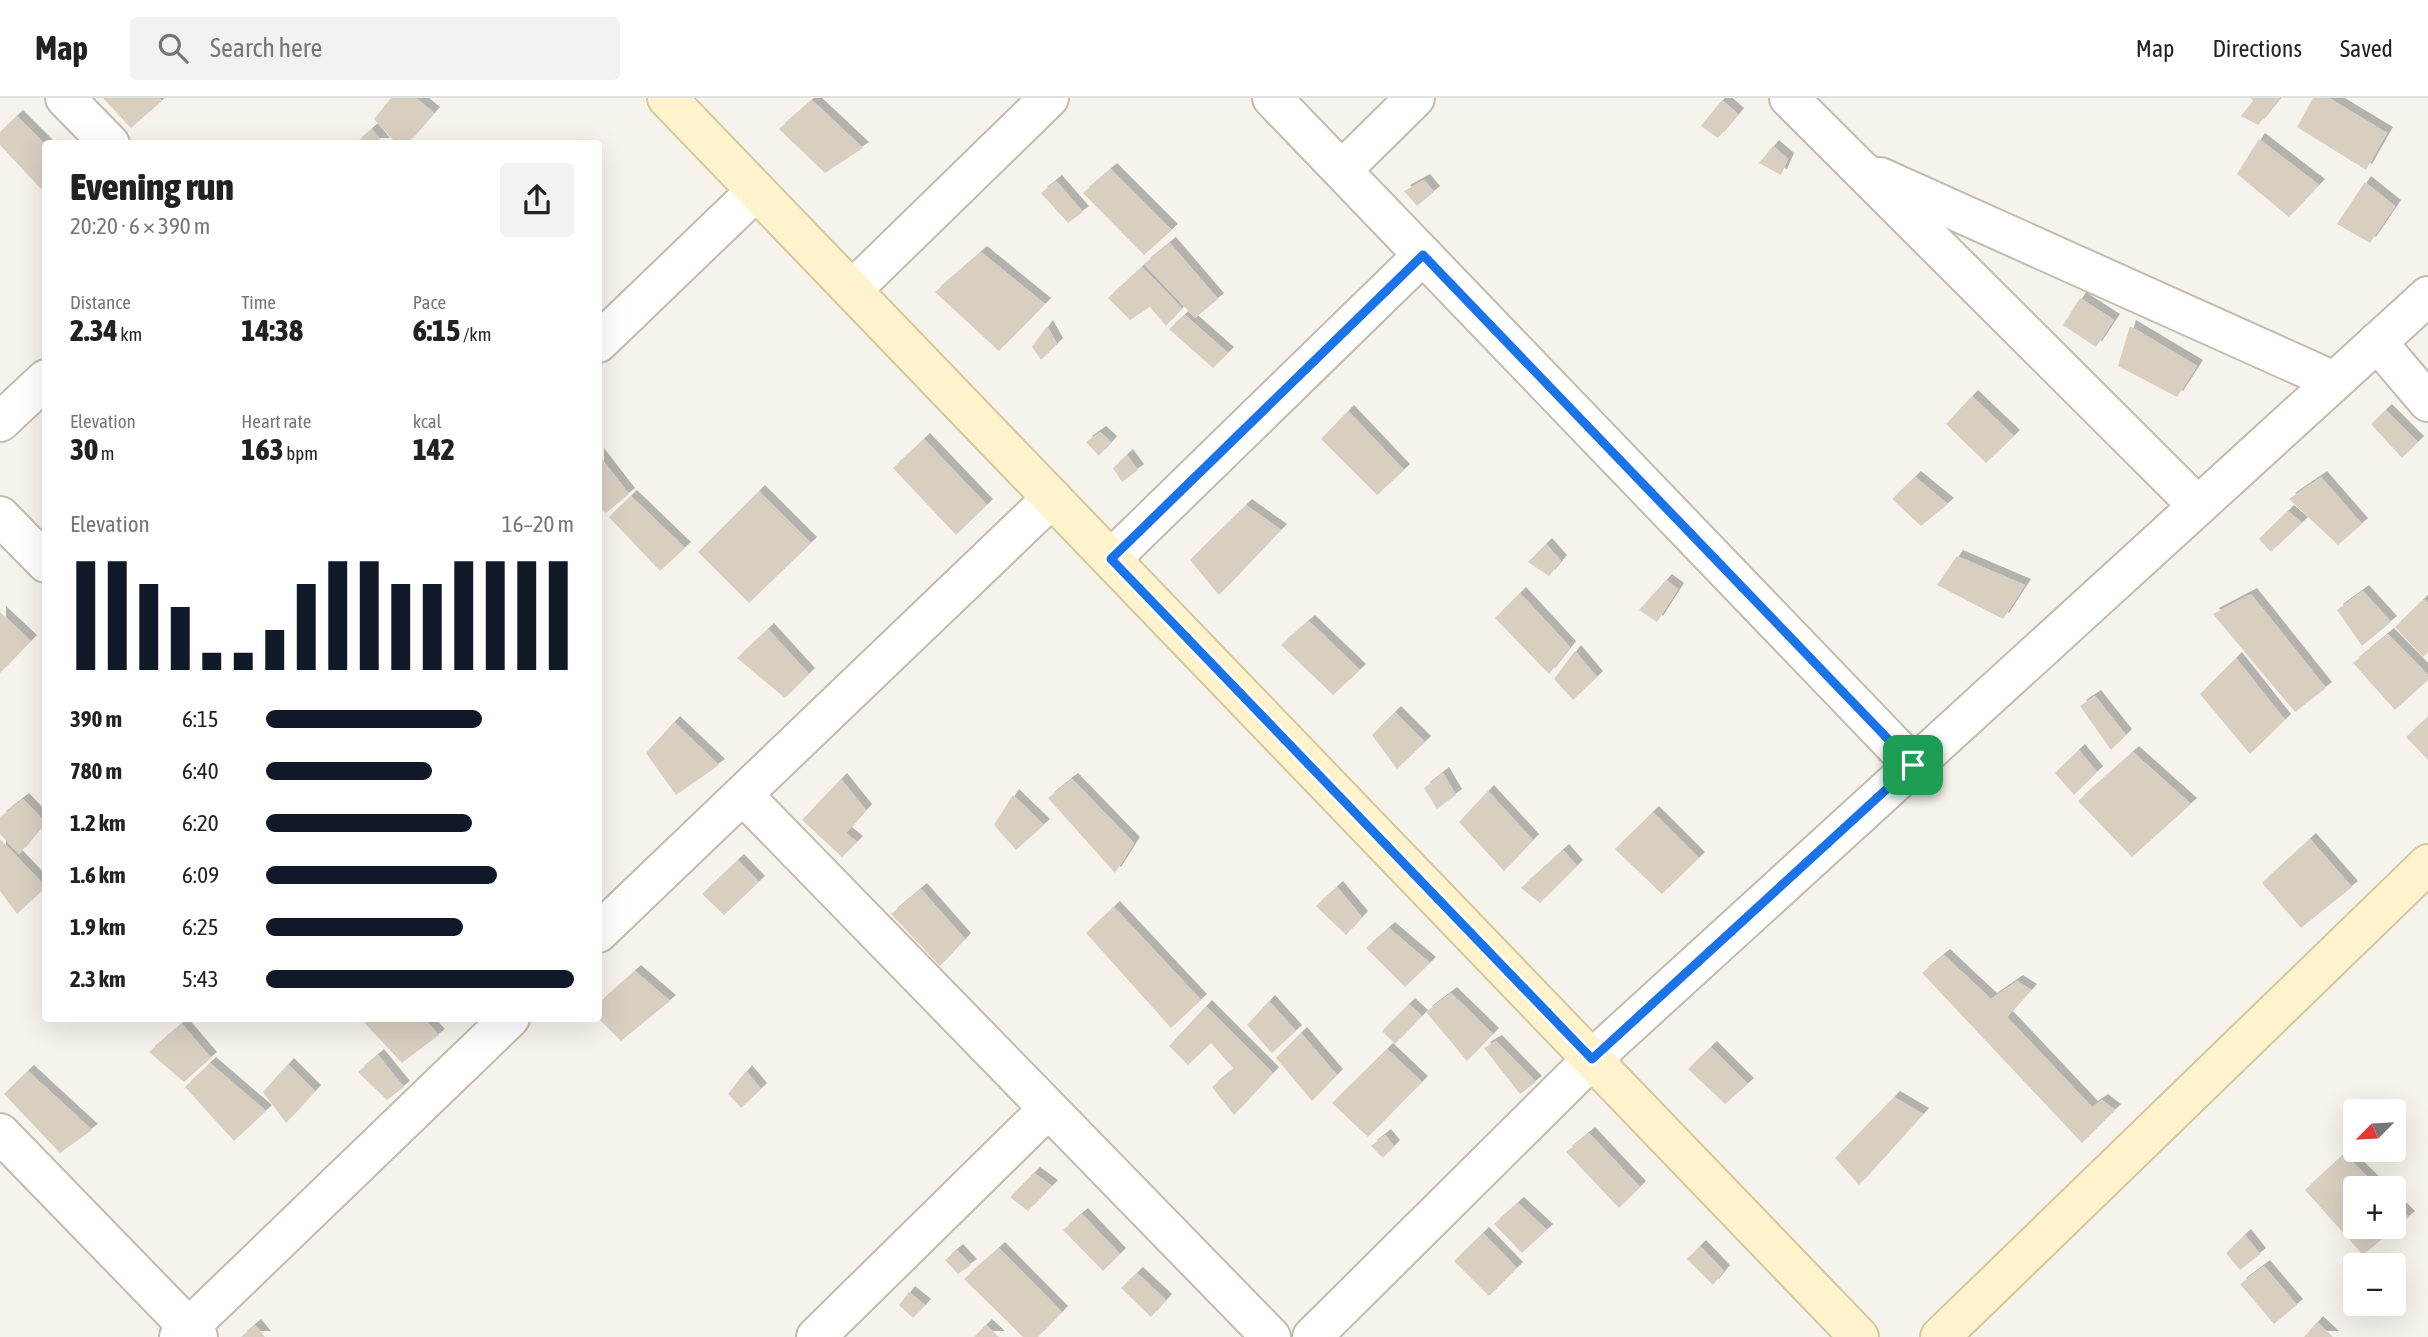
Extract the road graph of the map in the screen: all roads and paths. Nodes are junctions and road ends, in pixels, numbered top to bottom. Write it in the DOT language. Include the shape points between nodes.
graph roads {
  1 [pos="65,98"];
  2 [pos="667,98"];
  3 [pos="1049,98"];
  4 [pos="1272,98"];
  5 [pos="1415,98"];
  6 [pos="1789,98"];
  7 [pos="106,140"];
  8 [pos="1857,167"];
  9 [pos="1342,170"];
  10 [pos="756,191"];
  11 [pos="1423,255"];
  12 [pos="852,290"];
  13 [pos="2428,296"];
  14 [pos="602,339"];
  15 [pos="2377,342"];
  16 [pos="2334,381"];
  17 [pos="42,383"];
  18 [pos="2428,402"];
  19 [pos="0,422"];
  20 [pos="1052,498"];
  21 [pos="2198,506"];
  22 [pos="0,516"];
  23 [pos="42,559"];
  24 [pos="1111,559"];
  25 [pos="1913,765"];
  26 [pos="743,795"];
  27 [pos="2428,864"];
  28 [pos="602,929"];
  29 [pos="500,1022"];
  30 [pos="1592,1059"];
  31 [pos="1048,1109"];
  32 [pos="0,1133"];
  33 [pos="189,1334"];
  34 [pos="816,1337"];
  35 [pos="1271,1337"];
  36 [pos="1312,1337"];
  37 [pos="1859,1337"];
  38 [pos="1940,1337"];
  1 -- 7 [label="street"];
  2 -- 10 [label="street"];
  3 -- 12 [label="street"];
  4 -- 9 [label="street"];
  5 -- 9 [label="street"];
  6 -- 8 [label="street"];
  8 -- 16 [label="street"];
  8 -- 21 [label="street"];
  9 -- 11 [label="street"];
  10 -- 12 [label="street"];
  10 -- 14 [label="street"];
  11 -- 24 [label="street"];
  11 -- 25 [label="street"];
  12 -- 20 [label="street"];
  13 -- 15 [label="street"];
  15 -- 16 [label="street"];
  15 -- 18 [label="street"];
  16 -- 21 [label="street"];
  17 -- 19 [label="street"];
  20 -- 24 [label="street"];
  20 -- 26 [label="street"];
  21 -- 25 [label="street"];
  22 -- 23 [label="street"];
  24 -- 30 [label="street"];
  25 -- 30 [label="street"];
  26 -- 28 [label="street"];
  26 -- 31 [label="street"];
  27 -- 38 [label="street"];
  29 -- 33 [label="street"];
  30 -- 36 [label="street"];
  30 -- 37 [label="street"];
  31 -- 34 [label="street"];
  31 -- 35 [label="street"];
  32 -- 33 [label="street"];
}
